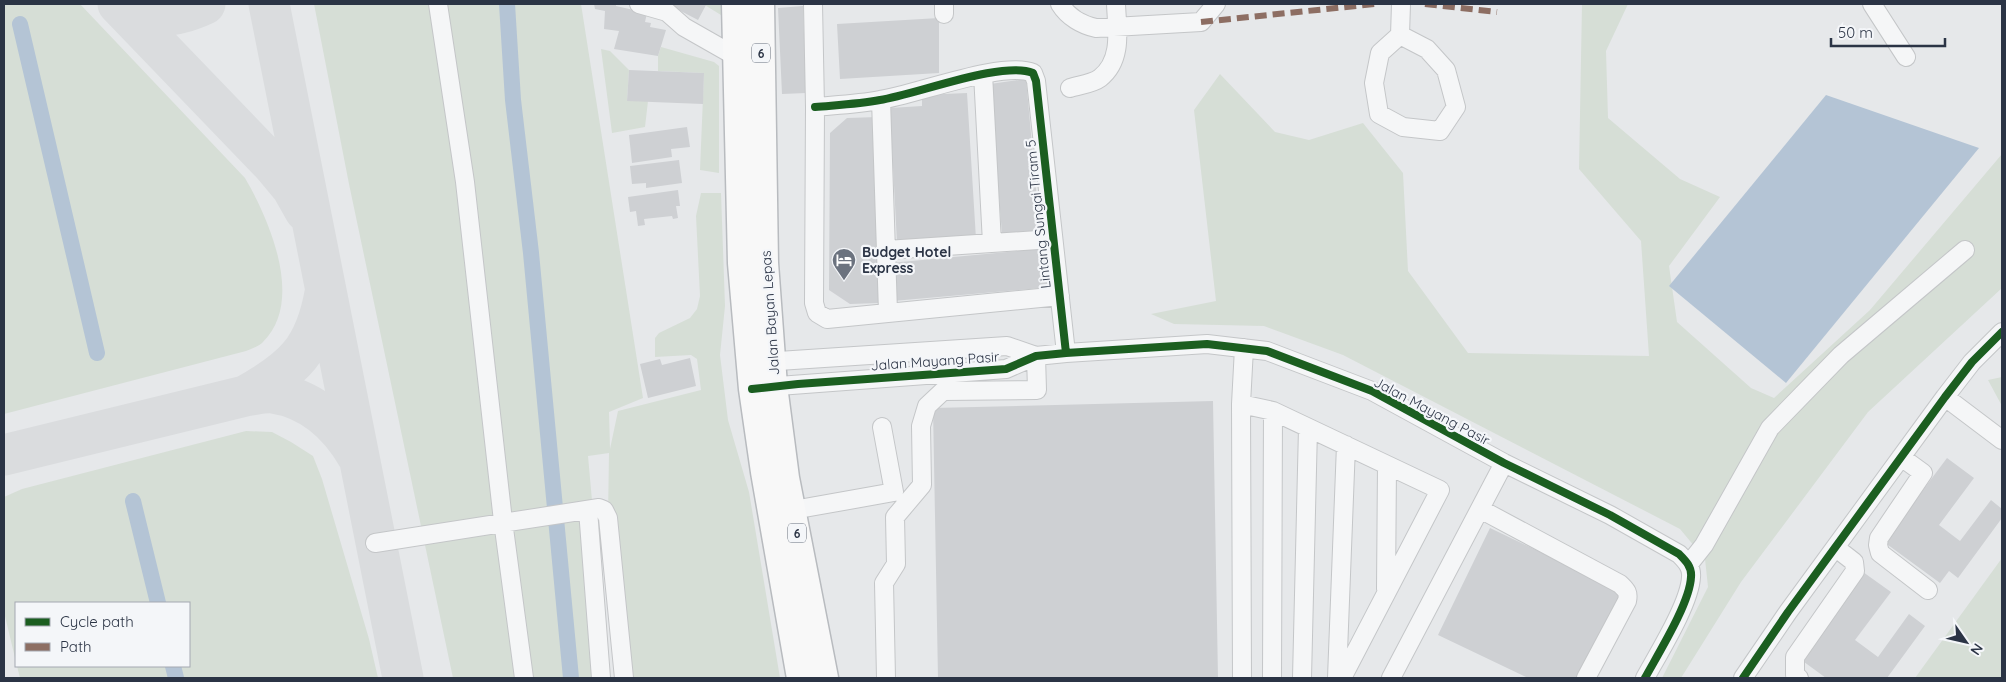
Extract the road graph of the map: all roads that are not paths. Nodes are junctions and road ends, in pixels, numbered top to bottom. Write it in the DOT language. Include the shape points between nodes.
graph roads {
  1 [pos="438,4"];
  2 [pos="639,4"];
  3 [pos="735,4"];
  4 [pos="761,4"];
  5 [pos="813,4"];
  6 [pos="1060,4"];
  7 [pos="1116,4"];
  8 [pos="1216,4"];
  9 [pos="1401,4"];
  10 [pos="1872,4"];
  11 [pos="1117,26"];
  12 [pos="1400,35"];
  13 [pos="735,56"];
  14 [pos="1906,56"];
  15 [pos="983,74"];
  16 [pos="1070,88"];
  17 [pos="881,100"];
  18 [pos="815,106"];
  19 [pos="1053,238"];
  20 [pos="992,243"];
  21 [pos="886,250"];
  22 [pos="1965,250"];
  23 [pos="742,286"];
  24 [pos="1060,296"];
  25 [pos="888,312"];
  26 [pos="2002,332"];
  27 [pos="1244,348"];
  28 [pos="1066,353"];
  29 [pos="1036,356"];
  30 [pos="762,375"];
  31 [pos="1945,397"];
  32 [pos="1241,404"];
  33 [pos="1273,411"];
  34 [pos="882,427"];
  35 [pos="1308,428"];
  36 [pos="2002,440"];
  37 [pos="1346,445"];
  38 [pos="1901,457"];
  39 [pos="1504,463"];
  40 [pos="1387,465"];
  41 [pos="764,472"];
  42 [pos="1480,509"];
  43 [pos="793,510"];
  44 [pos="583,511"];
  45 [pos="503,522"];
  46 [pos="375,543"];
  47 [pos="1836,548"];
  48 [pos="1689,564"];
  49 [pos="1928,590"];
  50 [pos="1386,594"];
  51 [pos="524,678"];
  52 [pos="601,678"];
  53 [pos="624,678"];
  54 [pos="800,678"];
  55 [pos="825,678"];
  56 [pos="886,678"];
  57 [pos="1242,678"];
  58 [pos="1272,678"];
  59 [pos="1302,678"];
  60 [pos="1337,678"];
  61 [pos="1342,678"];
  62 [pos="1391,678"];
  63 [pos="1586,678"];
  64 [pos="1645,678"];
  65 [pos="1743,678"];
  66 [pos="1799,678"];
  1 -- 45 [label="street" via="465,182"];
  2 -- 13 [label="street" via="667,12 684,27"];
  3 -- 13 [label="highway, Jalan Bayan Lepas / 6"];
  4 -- 30 [label="highway, Jalan Bayan Lepas / 6" via="766,263"];
  5 -- 18 [label="street"];
  6 -- 11 [label="street" via="1084,25 1096,28"];
  7 -- 11 [label="street"];
  8 -- 11 [label="street" via="1201,22"];
  9 -- 12 [label="street"];
  10 -- 14 [label="street"];
  11 -- 16 [label="street" via="1116,53 1108,69 1099,78"];
  12 -- 12 [label="street" via="1427,50 1446,70 1456,107 1440,131 1403,128 1379,114 1374,83 1380,53"];
  13 -- 23 [label="highway, Jalan Bayan Lepas / 6"];
  15 -- 17 [label="street"];
  15 -- 19 [label="street, Lintang Sungai Tiram 5" via="1024,69 1032,73 1036,81"];
  15 -- 20 [label="street"];
  17 -- 18 [label="street"];
  17 -- 21 [label="street"];
  18 -- 25 [label="street" via="816,313 827,319"];
  19 -- 20 [label="street"];
  19 -- 24 [label="street, Lintang Sungai Tiram 5"];
  20 -- 21 [label="street"];
  21 -- 25 [label="street"];
  22 -- 48 [label="street" via="1841,355 1770,428 1704,545"];
  23 -- 30 [label="highway, Jalan Bayan Lepas / 6"];
  23 -- 41 [label="highway" via="737,346 742,403"];
  24 -- 25 [label="street"];
  24 -- 28 [label="street, Lintang Sungai Tiram 5"];
  26 -- 31 [label="street" via="1972,362"];
  27 -- 28 [label="street, Jalan Mayang Pasir" via="1207,344"];
  27 -- 32 [label="street"];
  27 -- 39 [label="street, Jalan Mayang Pasir" via="1267,351 1372,391"];
  28 -- 29 [label="street, Jalan Mayang Pasir"];
  29 -- 30 [label="street, Jalan Mayang Pasir" via="1006,369"];
  29 -- 30 [label="street, Jalan Mayang Pasir" via="1007,346"];
  29 -- 56 [label="street" via="1037,390 943,391 927,406 921,426 922,485 896,517 896,564 884,583"];
  30 -- 41 [label="highway, Jalan Bayan Lepas / 6"];
  30 -- 43 [label="highway, Jalan Bayan Lepas / 6"];
  31 -- 36 [label="street"];
  31 -- 38 [label="street"];
  32 -- 33 [label="street"];
  32 -- 57 [label="street"];
  33 -- 35 [label="street"];
  33 -- 58 [label="street"];
  34 -- 43 [label="street" via="894,492"];
  35 -- 37 [label="street"];
  35 -- 59 [label="street"];
  37 -- 40 [label="street"];
  37 -- 60 [label="street"];
  38 -- 47 [label="street"];
  38 -- 49 [label="street" via="1923,473 1879,538 1878,545 1880,552"];
  39 -- 42 [label="street"];
  39 -- 48 [label="street, Jalan Mayang Pasir" via="1610,515 1680,554"];
  40 -- 50 [label="street"];
  40 -- 50 [label="street" via="1440,490"];
  41 -- 54 [label="highway, Jalan Bayan Lepas / 6"];
  42 -- 62 [label="street"];
  42 -- 63 [label="street" via="1626,590 1627,601"];
  43 -- 55 [label="highway, Jalan Bayan Lepas / 6"];
  44 -- 45 [label="street"];
  44 -- 52 [label="street"];
  44 -- 53 [label="street" via="599,508 608,518"];
  45 -- 46 [label="street"];
  45 -- 51 [label="street"];
  47 -- 65 [label="street"];
  47 -- 66 [label="street" via="1854,562 1855,571 1795,657 1795,675"];
  48 -- 64 [label="street" via="1692,576 1687,598"];
  50 -- 61 [label="street"];
}
